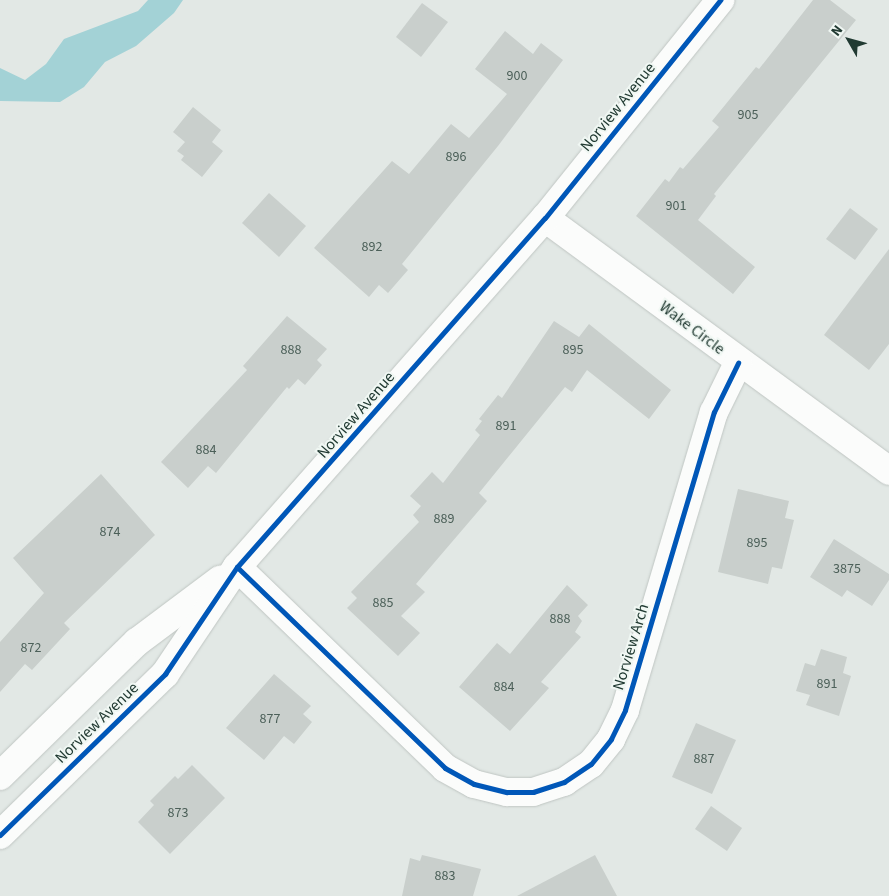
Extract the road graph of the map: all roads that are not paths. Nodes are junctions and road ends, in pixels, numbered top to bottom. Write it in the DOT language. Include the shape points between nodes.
graph roads {
  1 [pos="720,0"];
  2 [pos="545,218"];
  3 [pos="738,363"];
  4 [pos="889,471"];
  5 [pos="237,567"];
  6 [pos="0,776"];
  7 [pos="0,835"];
  1 -- 2 [label="street, Norview Avenue"];
  2 -- 3 [label="street, Wake Circle"];
  2 -- 5 [label="street, Norview Avenue"];
  3 -- 4 [label="street, Wake Circle"];
  3 -- 5 [label="street, Norview Arch" via="714,412 625,710 612,739 591,764 564,782 533,792 507,792 474,784 445,768"];
  5 -- 6 [label="street, Norview Avenue" via="137,642"];
  5 -- 7 [label="street, Norview Avenue" via="165,674"];
}
